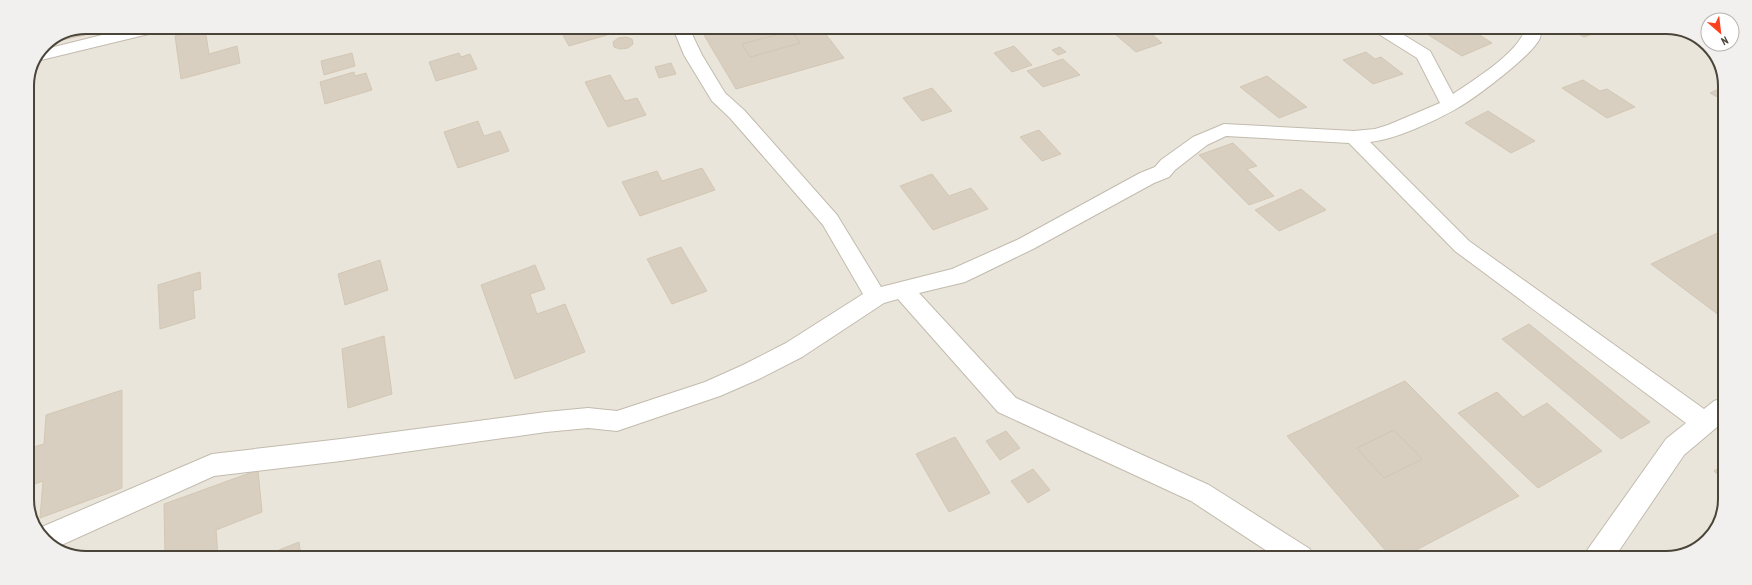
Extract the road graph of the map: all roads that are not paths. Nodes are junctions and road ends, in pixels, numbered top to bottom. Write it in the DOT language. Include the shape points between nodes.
graph roads {
  1 [pos="128,34"];
  2 [pos="684,34"];
  3 [pos="1391,34"];
  4 [pos="1532,34"];
  5 [pos="45,55"];
  6 [pos="1450,104"];
  7 [pos="1354,137"];
  8 [pos="902,289"];
  9 [pos="876,297"];
  10 [pos="1714,415"];
  11 [pos="50,537"];
  12 [pos="1289,551"];
  13 [pos="1603,551"];
  1 -- 5 [label="street"];
  2 -- 9 [label="street" via="718,97 737,114 830,220"];
  3 -- 6 [label="street" via="1424,55"];
  4 -- 6 [label="street" via="1518,53 1488,79"];
  6 -- 7 [label="street" via="1394,130"];
  7 -- 8 [label="street" via="1224,130 1200,141 1162,172 1026,244 957,276"];
  7 -- 10 [label="street" via="1462,246"];
  8 -- 9 [label="street"];
  8 -- 12 [label="street" via="1007,405 1200,493"];
  9 -- 11 [label="street" via="794,350 751,372 712,389 618,421 588,418 546,422 212,465"];
  10 -- 13 [label="street" via="1674,447"];
}
